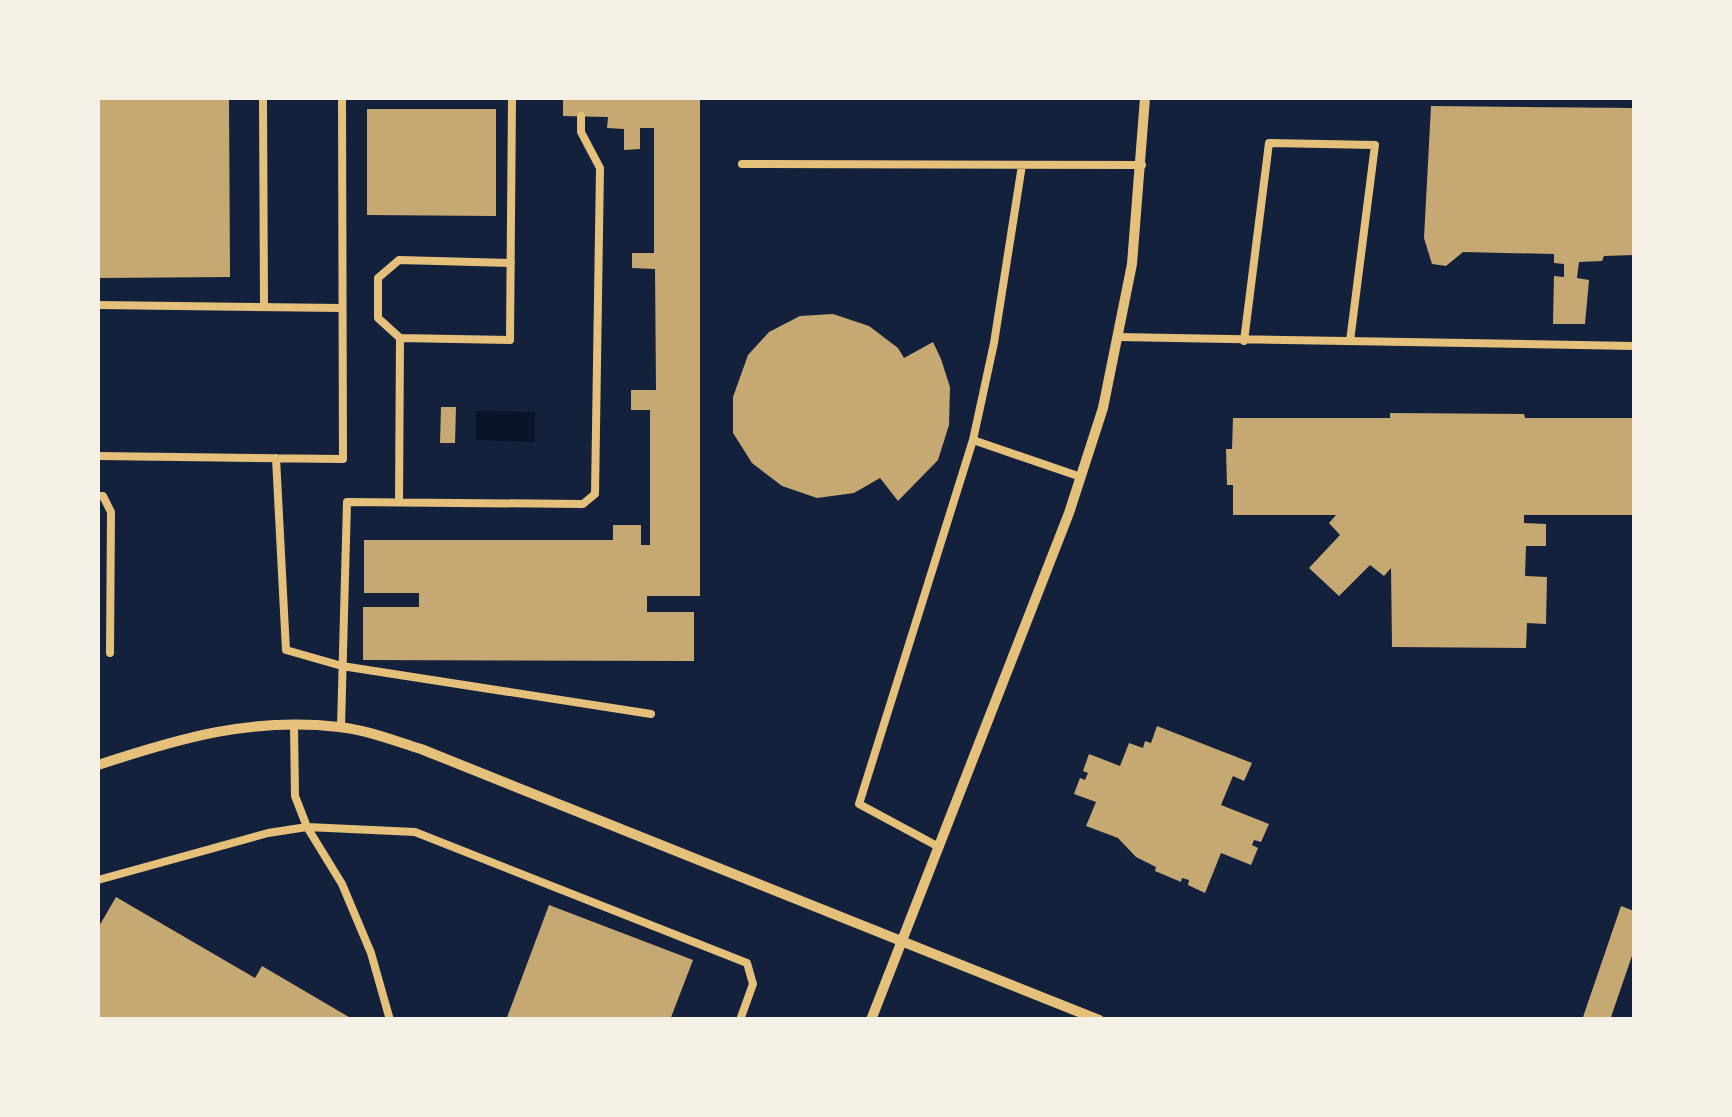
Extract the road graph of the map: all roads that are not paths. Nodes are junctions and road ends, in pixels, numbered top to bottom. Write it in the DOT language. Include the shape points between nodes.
graph roads {
  1 [pos="263,98"];
  2 [pos="342,98"];
  3 [pos="512,98"];
  4 [pos="1145,98"];
  5 [pos="581,116"];
  6 [pos="742,164"];
  7 [pos="1142,164"];
  8 [pos="1022,165"];
  9 [pos="511,263"];
  10 [pos="98,305"];
  11 [pos="264,307"];
  12 [pos="342,308"];
  13 [pos="1118,337"];
  14 [pos="400,338"];
  15 [pos="1244,341"];
  16 [pos="1350,341"];
  17 [pos="1634,346"];
  18 [pos="973,440"];
  19 [pos="98,456"];
  20 [pos="276,458"];
  21 [pos="1081,477"];
  22 [pos="98,496"];
  23 [pos="399,502"];
  24 [pos="110,653"];
  25 [pos="342,666"];
  26 [pos="651,714"];
  27 [pos="294,725"];
  28 [pos="342,727"];
  29 [pos="98,765"];
  30 [pos="307,827"];
  31 [pos="938,847"];
  32 [pos="98,880"];
  33 [pos="901,942"];
  34 [pos="390,1020"];
  35 [pos="740,1020"];
  36 [pos="872,1020"];
  37 [pos="1098,1020"];
  1 -- 11 [label="lane"];
  2 -- 12 [label="lane"];
  3 -- 9 [label="lane"];
  4 -- 7 [label="street"];
  5 -- 23 [label="lane" via="581,132 600,168 595,494 583,504"];
  6 -- 8 [label="lane"];
  7 -- 8 [label="lane"];
  7 -- 13 [label="street"];
  8 -- 18 [label="lane"];
  9 -- 14 [label="lane" via="510,340"];
  9 -- 14 [label="lane" via="399,260 378,278 378,318"];
  10 -- 11 [label="lane"];
  11 -- 12 [label="lane"];
  12 -- 20 [label="lane" via="343,458"];
  13 -- 15 [label="lane"];
  13 -- 21 [label="street"];
  14 -- 23 [label="lane"];
  15 -- 16 [label="lane"];
  15 -- 16 [label="lane" via="1269,143 1375,145"];
  16 -- 17 [label="lane"];
  18 -- 21 [label="lane"];
  18 -- 31 [label="lane" via="859,804"];
  19 -- 20 [label="lane"];
  20 -- 25 [label="lane" via="286,650"];
  21 -- 31 [label="street"];
  22 -- 24 [label="lane" via="111,512"];
  23 -- 25 [label="lane" via="347,502"];
  25 -- 26 [label="lane"];
  25 -- 28 [label="lane"];
  27 -- 28 [label="street"];
  27 -- 29 [label="street" via="213,730"];
  27 -- 30 [label="lane" via="295,796"];
  28 -- 33 [label="street" via="422,749"];
  30 -- 32 [label="lane"];
  30 -- 34 [label="lane" via="342,884"];
  30 -- 35 [label="lane" via="416,832 747,962 753,984"];
  31 -- 33 [label="street"];
  33 -- 36 [label="street"];
  33 -- 37 [label="street"];
}
